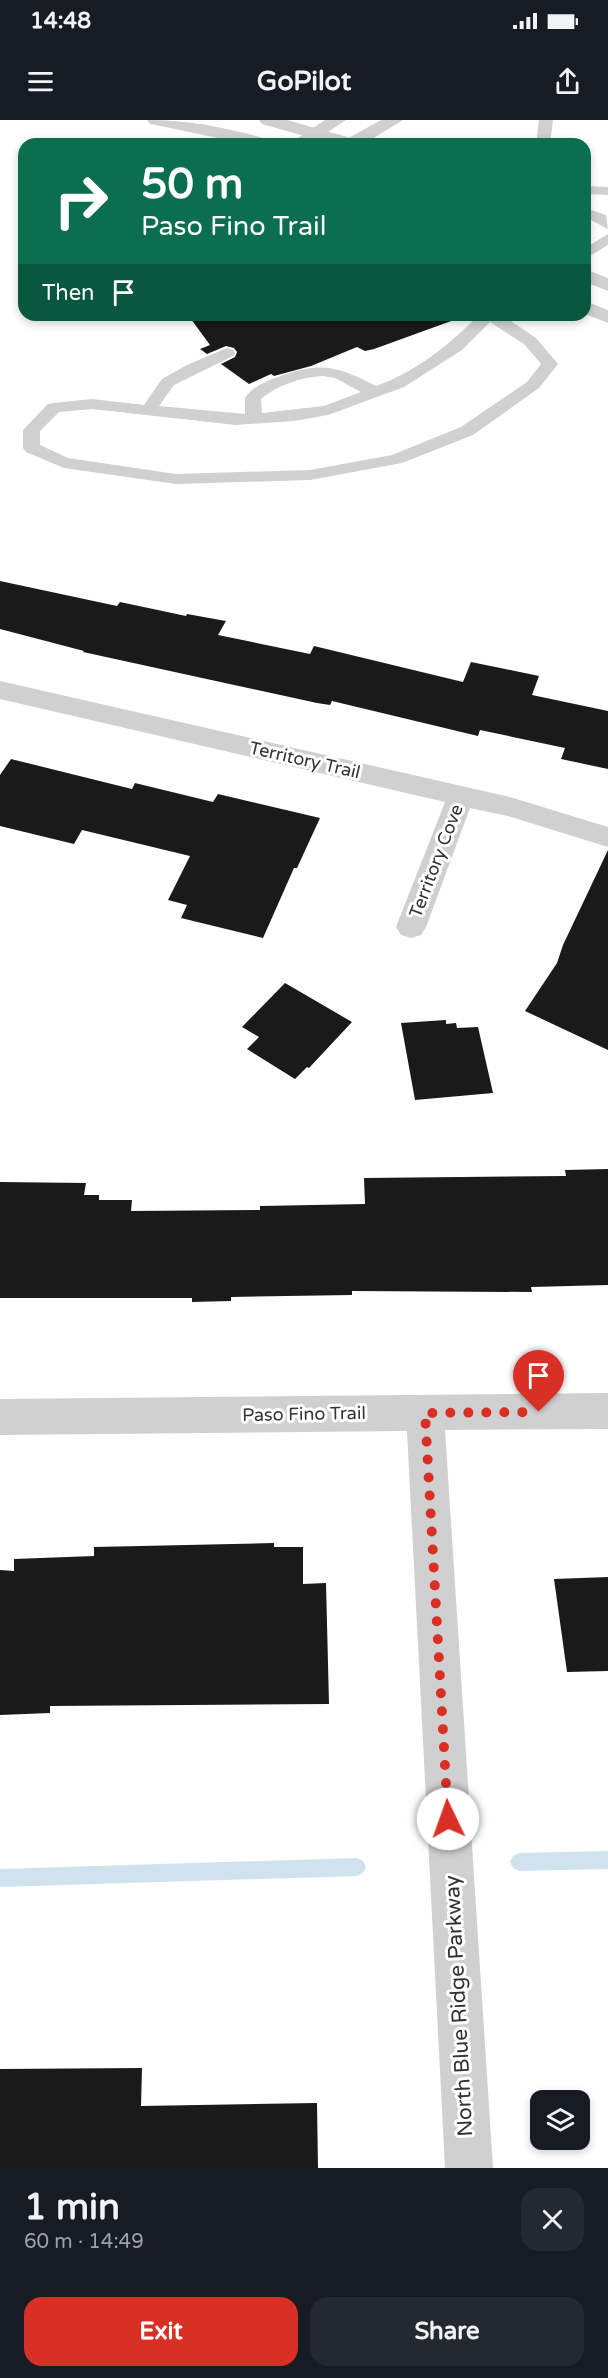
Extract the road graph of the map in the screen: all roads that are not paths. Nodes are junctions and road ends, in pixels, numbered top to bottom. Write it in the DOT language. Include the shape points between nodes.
graph roads {
  1 [pos="156,120"];
  2 [pos="267,120"];
  3 [pos="337,120"];
  4 [pos="394,120"];
  5 [pos="546,120"];
  6 [pos="316,133"];
  7 [pos="245,138"];
  8 [pos="308,138"];
  9 [pos="332,138"];
  10 [pos="362,138"];
  11 [pos="544,138"];
  12 [pos="591,190"];
  13 [pos="608,191"];
  14 [pos="591,214"];
  15 [pos="608,225"];
  16 [pos="608,238"];
  17 [pos="591,252"];
  18 [pos="591,277"];
  19 [pos="608,285"];
  20 [pos="591,310"];
  21 [pos="608,317"];
  22 [pos="484,321"];
  23 [pos="499,321"];
  24 [pos="227,353"];
  25 [pos="376,393"];
  26 [pos="148,411"];
  27 [pos="254,420"];
  28 [pos="0,690"];
  29 [pos="461,796"];
  30 [pos="608,837"];
  31 [pos="411,927"];
  32 [pos="608,1411"];
  33 [pos="425,1413"];
  34 [pos="0,1417"];
  35 [pos="469,2168"];
  1 -- 7 [label="street"];
  2 -- 6 [label="street"];
  3 -- 6 [label="street"];
  4 -- 10 [label="street"];
  5 -- 11 [label="lane"];
  6 -- 8 [label="street"];
  6 -- 9 [label="street"];
  12 -- 13 [label="lane"];
  14 -- 15 [label="lane"];
  16 -- 17 [label="lane"];
  18 -- 19 [label="street"];
  20 -- 21 [label="street"];
  22 -- 25 [label="lane" via="456,347 398,384"];
  23 -- 26 [label="lane" via="530,341 550,364 532,385 467,431 396,459 310,475 176,479 64,463 32,448 31,430 54,408 92,404"];
  24 -- 26 [label="lane" via="168,382"];
  25 -- 27 [label="lane" via="328,410"];
  25 -- 27 [label="lane" via="333,371 314,369 260,390 253,398"];
  26 -- 27 [label="lane"];
  28 -- 29 [label="street, Territory Trail"];
  29 -- 30 [label="street, Territory Trail"];
  29 -- 31 [label="street, Territory Cove"];
  32 -- 33 [label="street, Paso Fino Trail"];
  33 -- 34 [label="street, Paso Fino Trail"];
  33 -- 35 [label="street, North Blue Ridge Parkway"];
}
